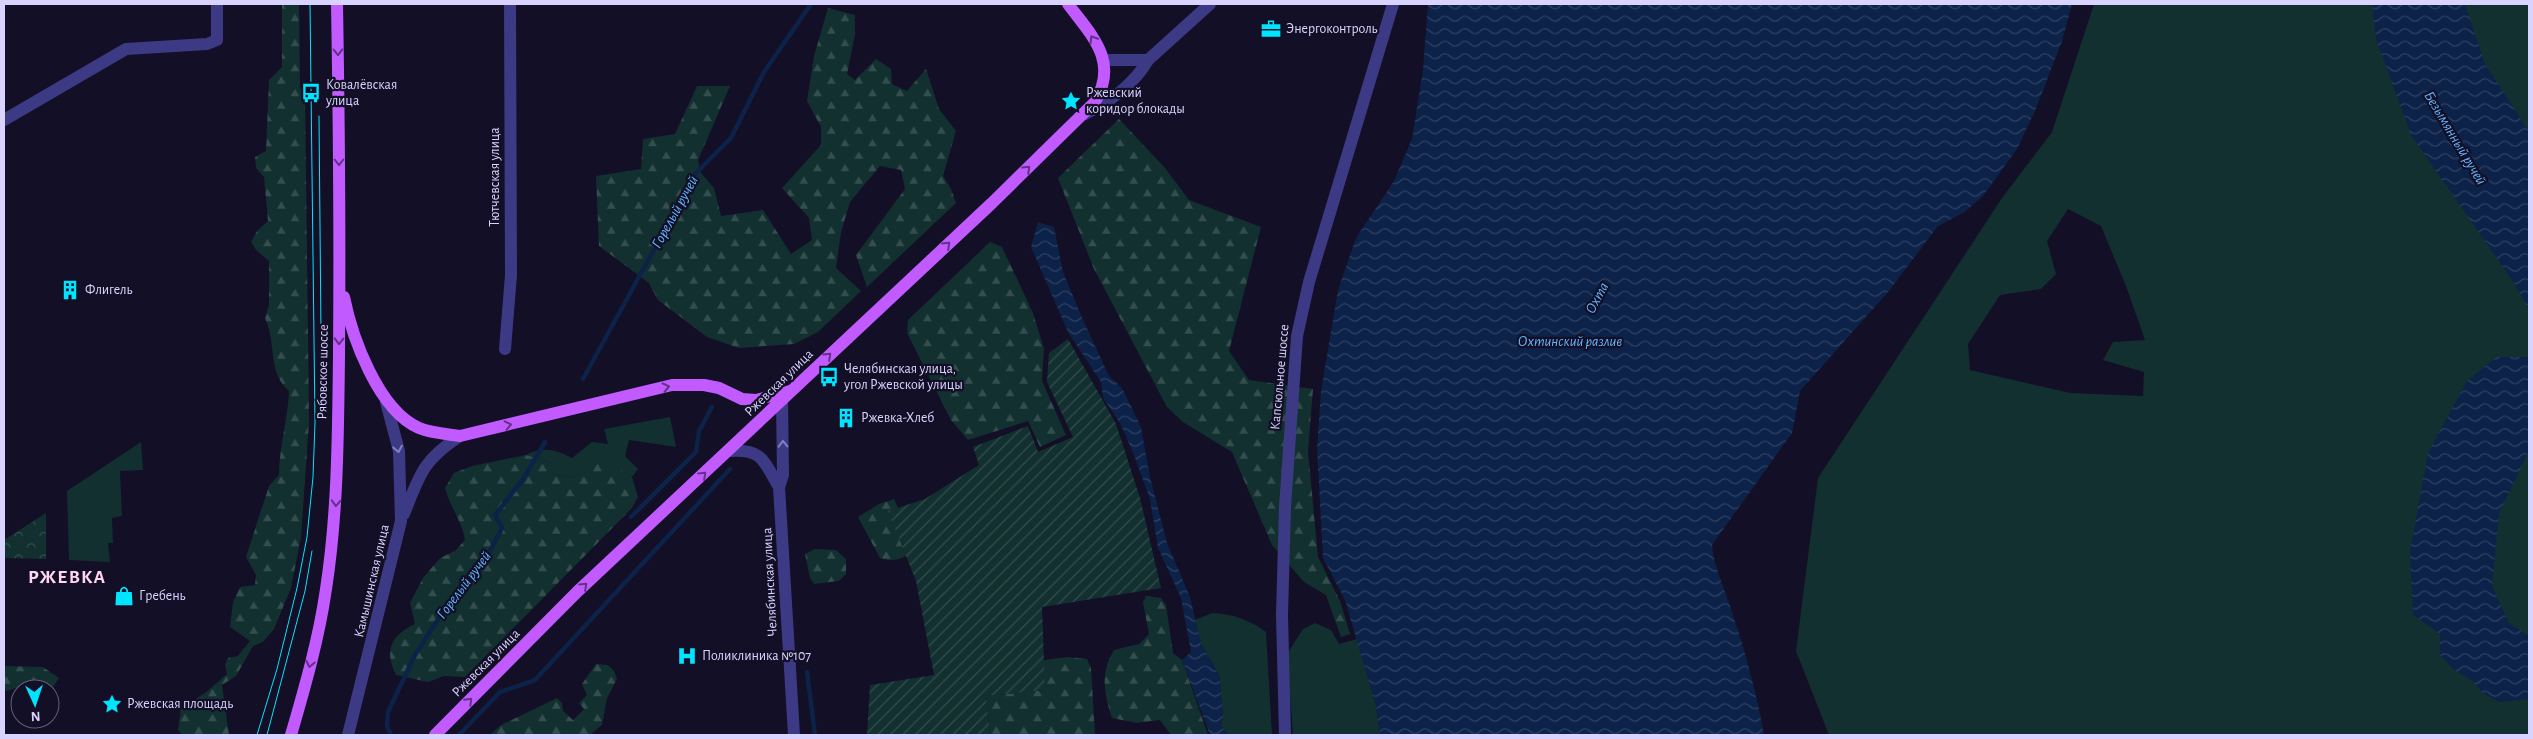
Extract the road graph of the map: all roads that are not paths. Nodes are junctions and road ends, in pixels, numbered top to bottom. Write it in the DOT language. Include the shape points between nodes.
graph roads {
  1 [pos="217,4"];
  2 [pos="337,4"];
  3 [pos="510,4"];
  4 [pos="1068,4"];
  5 [pos="1210,4"];
  6 [pos="1393,4"];
  7 [pos="1104,60"];
  8 [pos="1148,60"];
  9 [pos="1085,114"];
  10 [pos="4,120"];
  11 [pos="340,275"];
  12 [pos="505,349"];
  13 [pos="793,390"];
  14 [pos="782,400"];
  15 [pos="386,402"];
  16 [pos="460,436"];
  17 [pos="729,451"];
  18 [pos="778,487"];
  19 [pos="401,521"];
  20 [pos="292,729"];
  21 [pos="348,735"];
  22 [pos="435,735"];
  23 [pos="794,735"];
  24 [pos="1284,735"];
  1 -- 10 [label="street" via="217,40 207,44 126,49"];
  2 -- 11 [label="main road, Рябовское шоссе, one-way"];
  3 -- 12 [label="street, Тютчевская улица" via="511,275"];
  7 -- 4 [label="main road, one-way" via="1094,39"];
  5 -- 8 [label="street, Ржевская улица"];
  6 -- 24 [label="street, Капсюльное шоссе" via="1309,282 1297,336 1285,508 1282,605"];
  7 -- 8 [label="street"];
  7 -- 9 [label="main road" via="1103,88"];
  8 -- 9 [label="street, Ржевская улица" via="1142,71 1102,106"];
  13 -- 9 [label="main road, Ржевская улица, one-way"];
  11 -- 15 [label="main road" via="353,329"];
  11 -- 20 [label="main road, Рябовское шоссе, one-way" via="334,528 326,590 308,676"];
  13 -- 14 [label="main road, Ржевская улица"];
  16 -- 13 [label="main road, one-way" via="672,386 704,384 742,399 756,400"];
  14 -- 17 [label="main road, Ржевская улица"];
  18 -- 14 [label="street, Челябинская улица, one-way" via="783,475"];
  15 -- 16 [label="main road" via="419,428"];
  15 -- 19 [label="street, Камышинская улица, one-way" via="402,471"];
  16 -- 19 [label="street" via="430,458 420,472"];
  17 -- 18 [label="street, Челябинская улица" via="743,450 766,461"];
  22 -- 17 [label="main road, Ржевская улица, one-way" via="577,592"];
  18 -- 23 [label="street, Челябинская улица"];
  19 -- 21 [label="street, Камышинская улица"];
}
